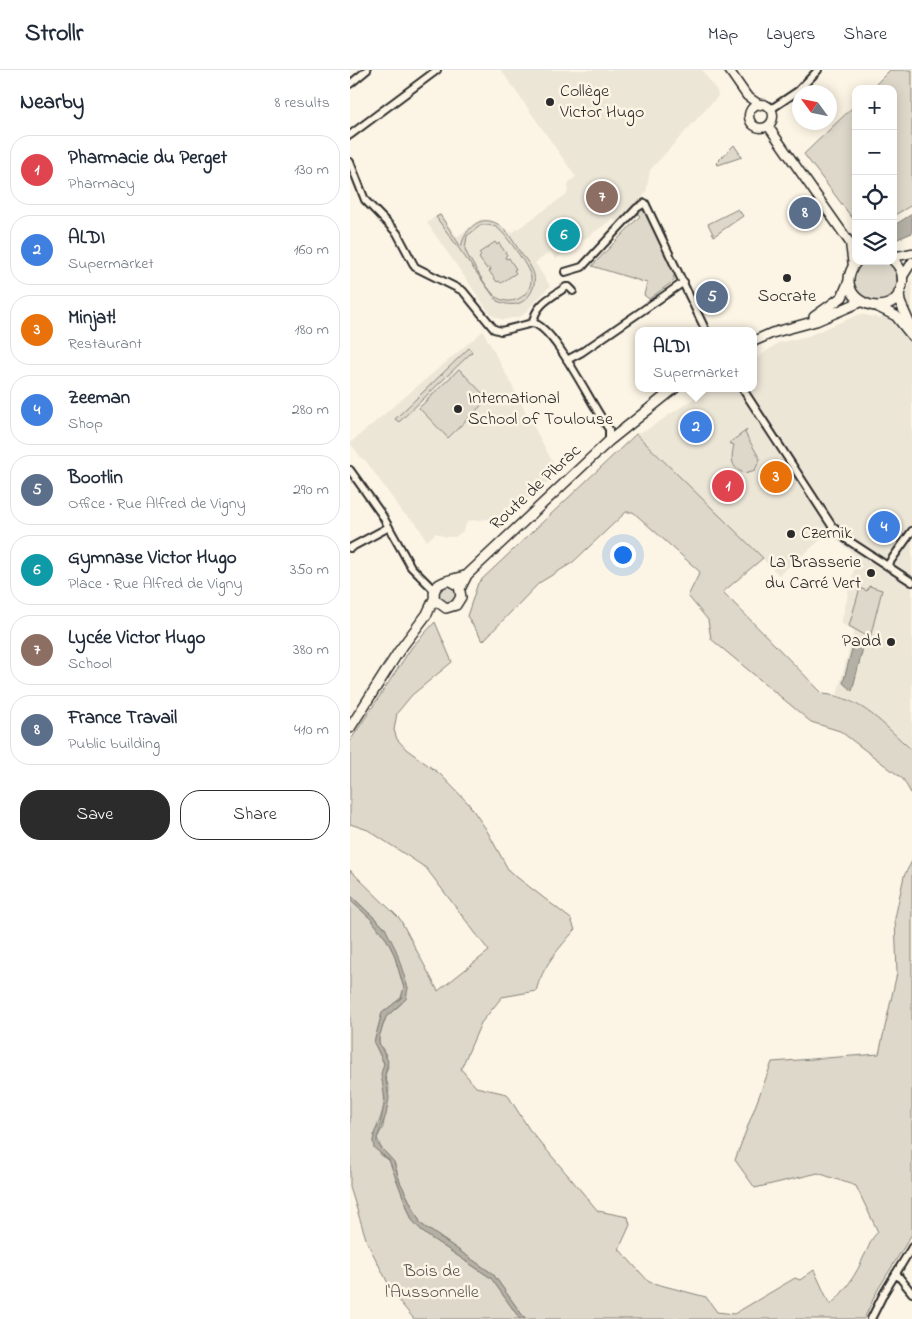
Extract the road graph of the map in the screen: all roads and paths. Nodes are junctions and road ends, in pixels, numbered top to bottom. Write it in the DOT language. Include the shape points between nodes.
graph roads {
  1 [pos="367,70"];
  2 [pos="437,70"];
  3 [pos="729,70"];
  4 [pos="818,70"];
  5 [pos="350,84"];
  6 [pos="747,96"];
  7 [pos="760,105"];
  8 [pos="771,109"];
  9 [pos="750,112"];
  10 [pos="768,126"];
  11 [pos="350,135"];
  12 [pos="350,162"];
  13 [pos="852,244"];
  14 [pos="912,252"];
  15 [pos="897,258"];
  16 [pos="912,262"];
  17 [pos="897,264"];
  18 [pos="855,265"];
  19 [pos="565,272"];
  20 [pos="902,278"];
  21 [pos="849,281"];
  22 [pos="684,282"];
  23 [pos="572,291"];
  24 [pos="899,292"];
  25 [pos="860,302"];
  26 [pos="875,306"];
  27 [pos="811,322"];
  28 [pos="533,323"];
  29 [pos="706,327"];
  30 [pos="912,329"];
  31 [pos="912,336"];
  32 [pos="757,339"];
  33 [pos="567,360"];
  34 [pos="670,392"];
  35 [pos="745,392"];
  36 [pos="609,441"];
  37 [pos="350,470"];
  38 [pos="389,526"];
  39 [pos="912,531"];
  40 [pos="350,548"];
  41 [pos="887,566"];
  42 [pos="467,575"];
  43 [pos="450,580"];
  44 [pos="912,582"];
  45 [pos="460,589"];
  46 [pos="436,590"];
  47 [pos="442,607"];
  48 [pos="427,614"];
  49 [pos="350,728"];
  50 [pos="912,1246"];
  51 [pos="896,1273"];
  52 [pos="912,1293"];
  53 [pos="871,1319"];
  1 -- 5 [label="street"];
  2 -- 11 [label="street"];
  3 -- 6 [label="street"];
  4 -- 8 [label="street" via="798,92"];
  6 -- 7 [label="street"];
  6 -- 9 [label="street"];
  7 -- 8 [label="street"];
  7 -- 9 [label="street"];
  8 -- 10 [label="street" via="773,119"];
  9 -- 10 [label="street" via="753,125"];
  10 -- 13 [label="street"];
  12 -- 28 [label="street" via="366,200 397,232 416,269 463,291 494,329 501,331"];
  14 -- 15 [label="street"];
  16 -- 20 [label="street"];
  17 -- 20 [label="main road"];
  18 -- 21 [label="main road"];
  19 -- 22 [label="street" via="582,267 636,208 646,203"];
  20 -- 24 [label="main road"];
  21 -- 25 [label="main road"];
  21 -- 27 [label="main road" via="842,297"];
  22 -- 29 [label="street"];
  22 -- 33 [label="street"];
  23 -- 28 [label="street" via="566,287 542,304"];
  24 -- 26 [label="main road" via="888,304"];
  24 -- 30 [label="main road"];
  25 -- 26 [label="main road"];
  25 -- 27 [label="main road"];
  26 -- 31 [label="main road" via="896,316"];
  27 -- 32 [label="main road"];
  28 -- 33 [label="street" via="547,330"];
  33 -- 36 [label="street" via="609,429"];
  34 -- 36 [label="main road, Route de Pibrac"];
  35 -- 41 [label="street" via="832,526 841,536"];
  36 -- 42 [label="main road, Route de Pibrac"];
  37 -- 38 [label="street"];
  38 -- 40 [label="street"];
  38 -- 46 [label="street" via="411,567"];
  39 -- 41 [label="street"];
  41 -- 44 [label="street"];
  42 -- 43 [label="main road, Route de Pibrac"];
  42 -- 45 [label="main road, Route de Pibrac"];
  43 -- 45 [label="main road"];
  43 -- 46 [label="main road"];
  45 -- 47 [label="main road" via="461,597 457,604 450,608"];
  46 -- 47 [label="main road"];
  46 -- 48 [label="main road"];
  47 -- 48 [label="main road"];
  48 -- 49 [label="main road" via="404,643"];
  50 -- 51 [label="street"];
  51 -- 52 [label="street"];
  51 -- 53 [label="street"];
}
